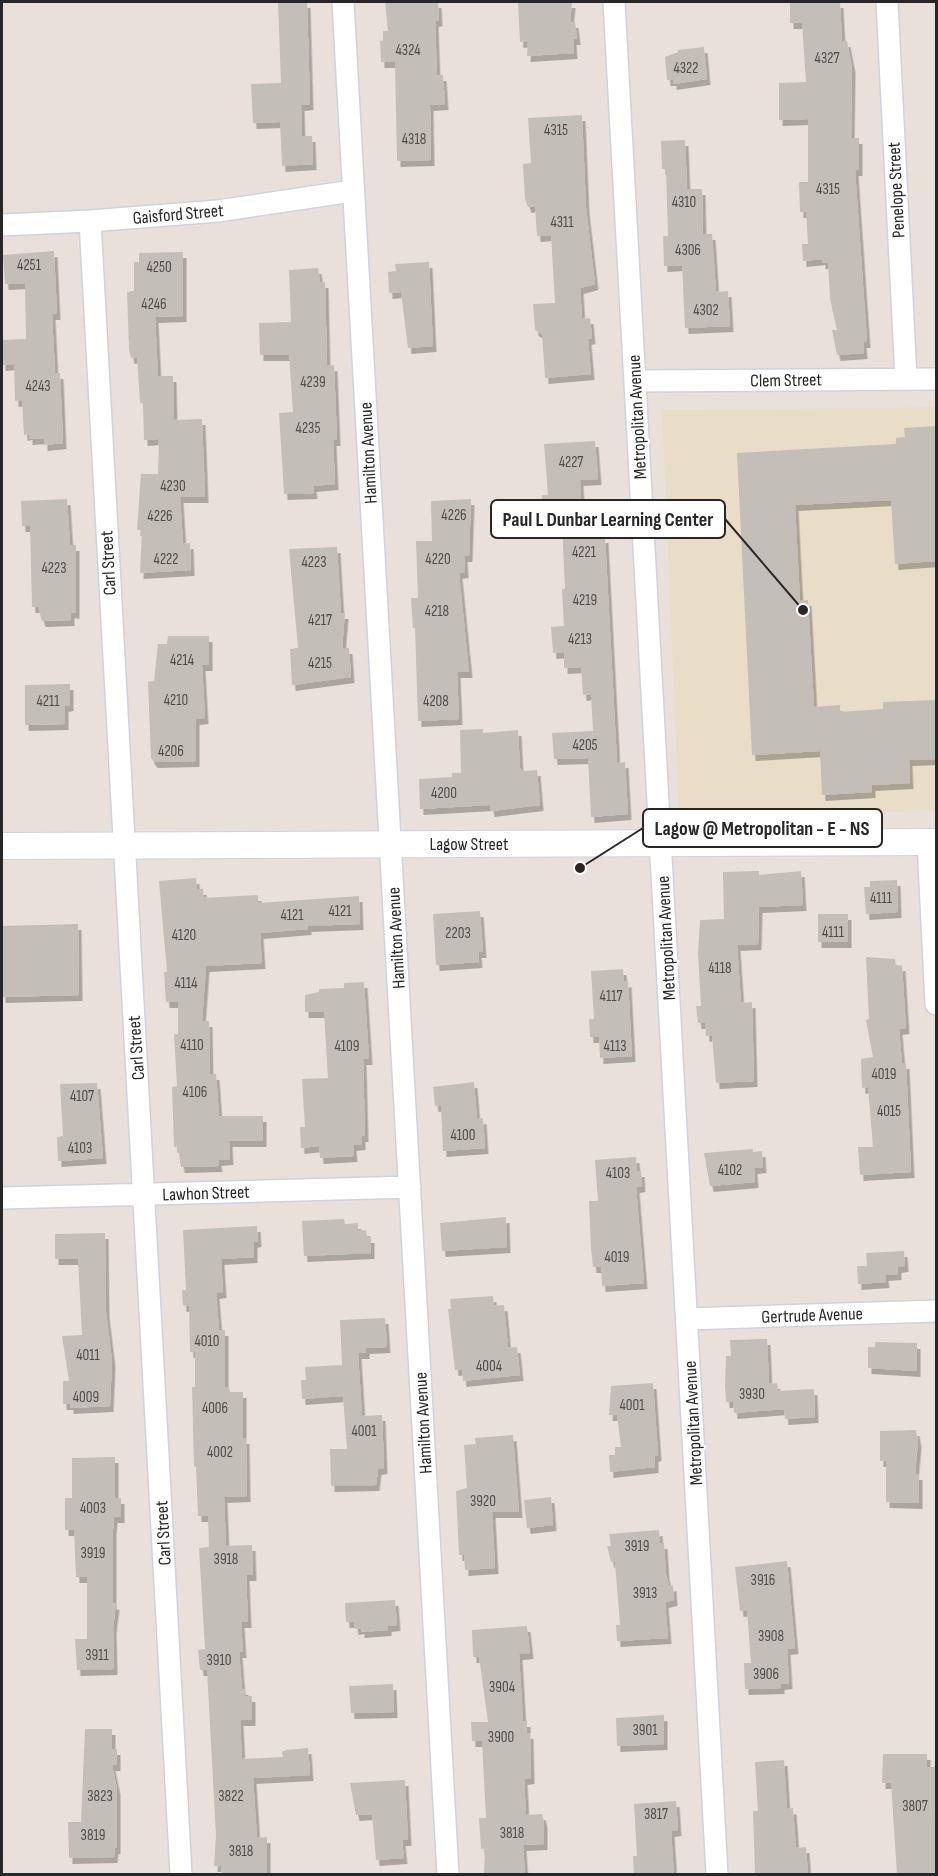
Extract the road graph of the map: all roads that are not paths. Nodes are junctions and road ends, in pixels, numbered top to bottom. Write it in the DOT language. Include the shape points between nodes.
graph roads {
  1 [pos="343,2"];
  2 [pos="614,2"];
  3 [pos="886,2"];
  4 [pos="352,191"];
  5 [pos="90,221"];
  6 [pos="2,225"];
  7 [pos="906,378"];
  8 [pos="936,379"];
  9 [pos="635,381"];
  10 [pos="932,842"];
  11 [pos="660,843"];
  12 [pos="392,844"];
  13 [pos="123,845"];
  14 [pos="2,846"];
  15 [pos="936,1004"];
  16 [pos="410,1187"];
  17 [pos="145,1194"];
  18 [pos="2,1198"];
  19 [pos="936,1311"];
  20 [pos="687,1319"];
  21 [pos="181,1875"];
  22 [pos="448,1875"];
  23 [pos="717,1875"];
  1 -- 4 [label="street, Hamilton Avenue"];
  2 -- 9 [label="street, Metropolitan Avenue"];
  3 -- 7 [label="street, Penelope Street"];
  4 -- 5 [label="street, Gaisford Street" via="218,211"];
  4 -- 12 [label="street, Hamilton Avenue"];
  5 -- 6 [label="street, Gaisford Street"];
  5 -- 13 [label="street, Carl Street"];
  7 -- 8 [label="street, Clem Street"];
  7 -- 9 [label="street, Clem Street"];
  9 -- 11 [label="street, Metropolitan Avenue"];
  10 -- 11 [label="street, Lagow Street"];
  10 -- 15 [label="street"];
  11 -- 12 [label="street, Lagow Street"];
  11 -- 20 [label="street, Metropolitan Avenue"];
  12 -- 13 [label="street, Lagow Street"];
  12 -- 16 [label="street, Hamilton Avenue"];
  13 -- 14 [label="street, Lagow Street"];
  13 -- 17 [label="street, Carl Street"];
  16 -- 17 [label="street, Lawhon Street"];
  16 -- 22 [label="street, Hamilton Avenue"];
  17 -- 18 [label="street, Lawhon Street"];
  17 -- 21 [label="street, Carl Street"];
  19 -- 20 [label="street, Gertrude Avenue"];
  20 -- 23 [label="street, Metropolitan Avenue"];
}
